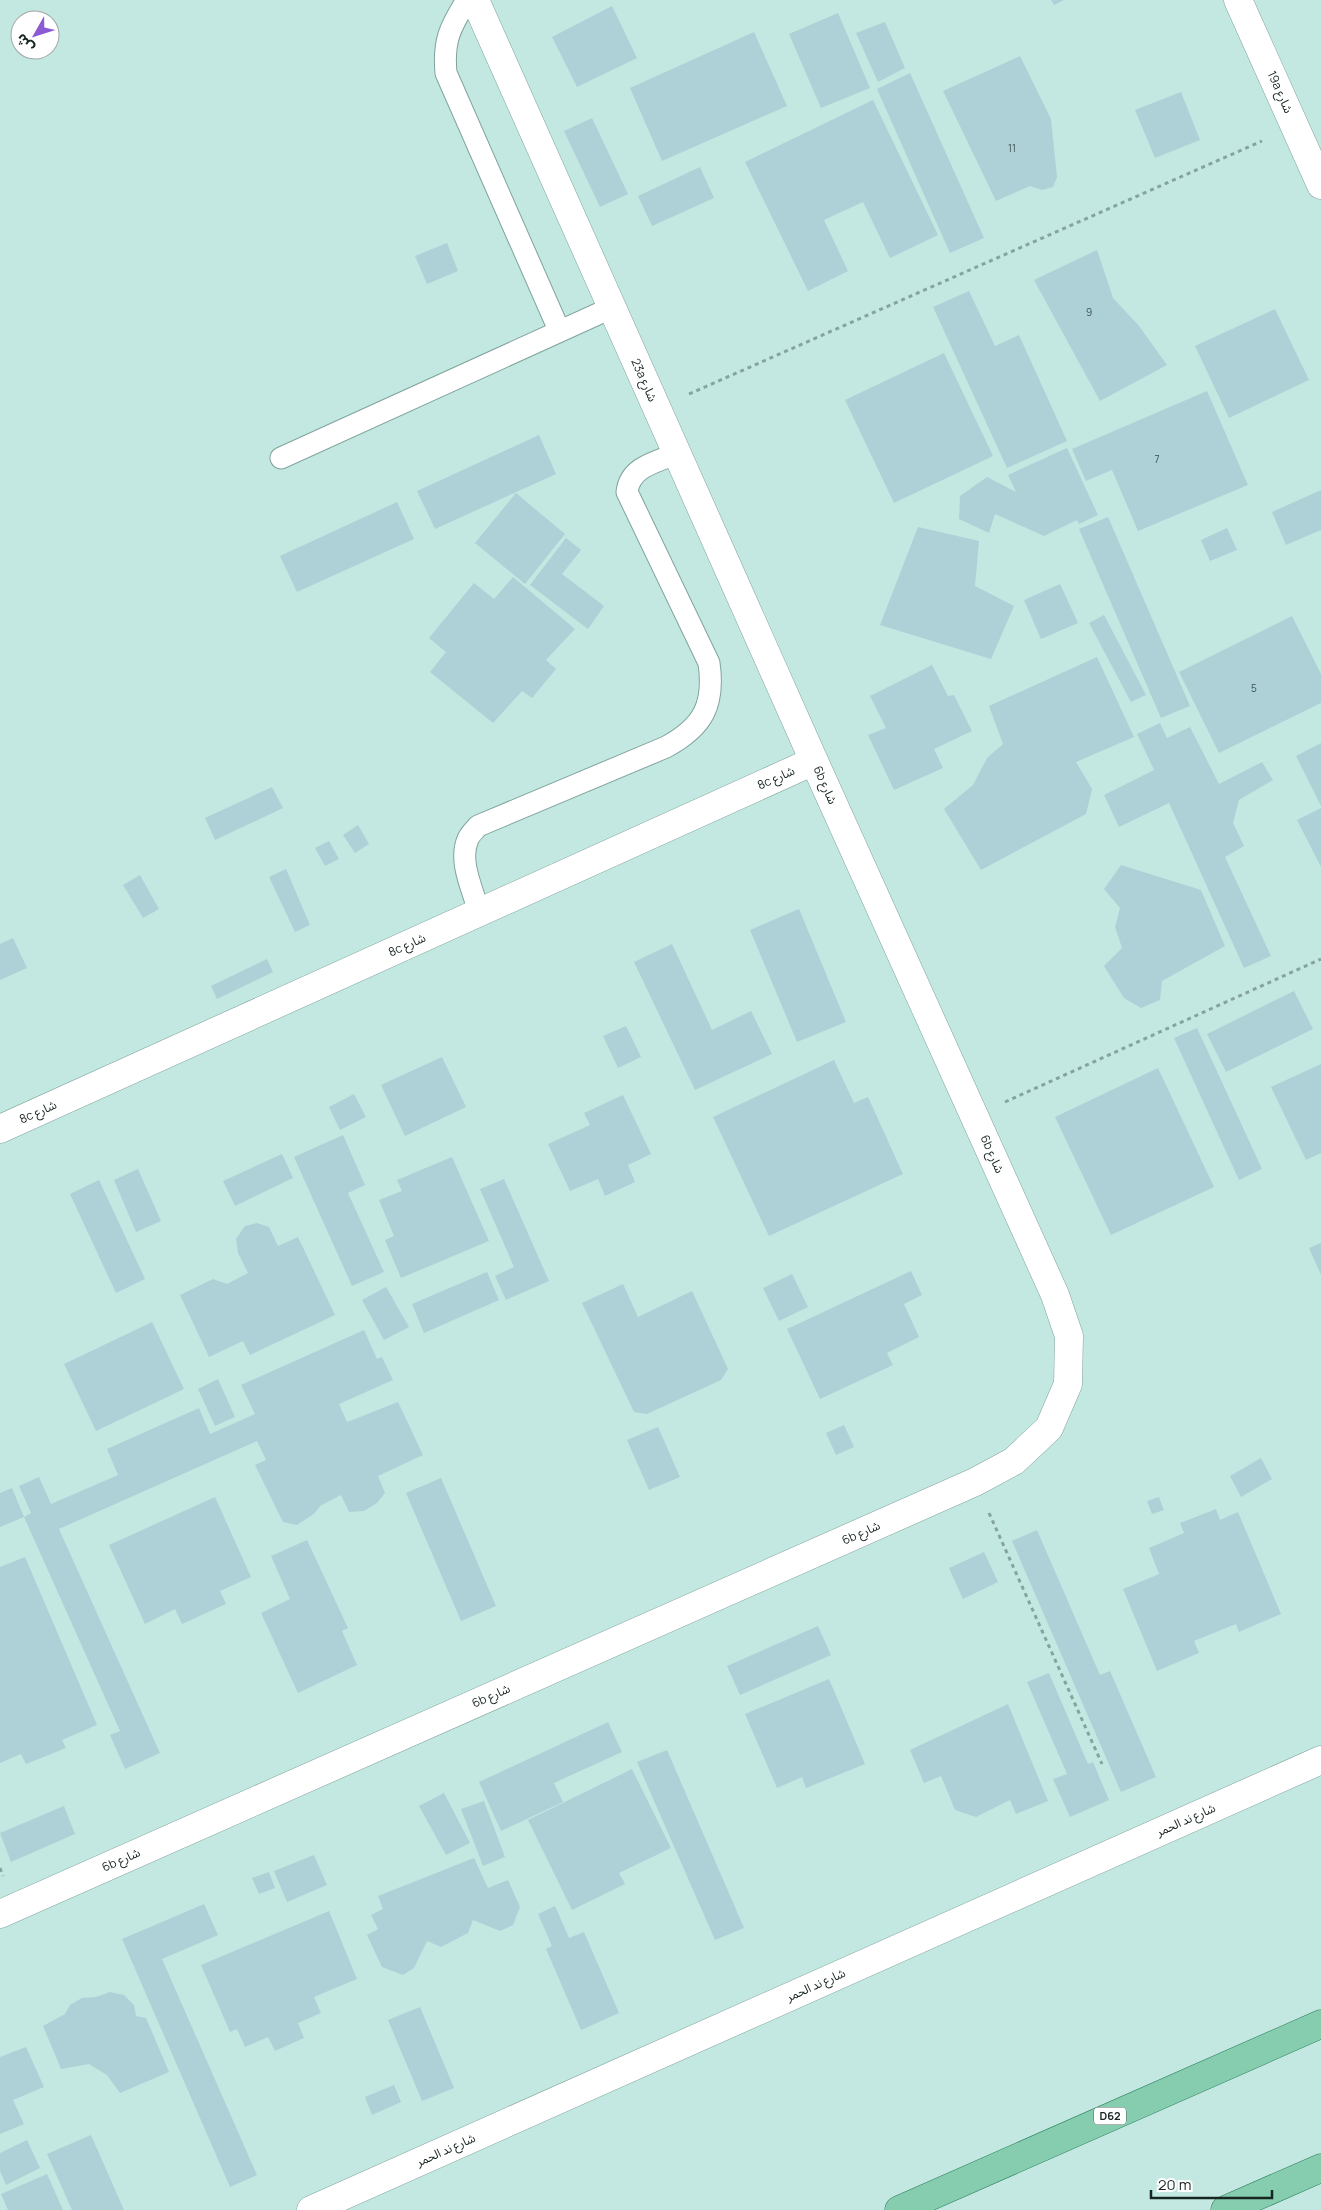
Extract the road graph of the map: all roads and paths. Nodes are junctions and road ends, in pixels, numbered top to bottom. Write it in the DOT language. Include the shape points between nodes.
graph roads {
  1 [pos="466,0"];
  2 [pos="475,0"];
  3 [pos="1238,0"];
  4 [pos="1295,126"];
  5 [pos="1321,185"];
  6 [pos="611,308"];
  7 [pos="559,330"];
  8 [pos="657,409"];
  9 [pos="678,453"];
  10 [pos="281,458"];
  11 [pos="814,761"];
  12 [pos="479,912"];
  13 [pos="1321,959"];
  14 [pos="974,1116"];
  15 [pos="0,1129"];
  16 [pos="975,1482"];
  17 [pos="1321,1760"];
  18 [pos="1102,1764"];
  19 [pos="0,1914"];
  20 [pos="1321,2024"];
  21 [pos="1321,2168"];
  22 [pos="311,2210"];
  23 [pos="899,2210"];
  24 [pos="1225,2210"];
  1 -- 7 [label="lane" via="447,36 444,54 446,73"];
  2 -- 6 [label="street, 23a شارع"];
  3 -- 4 [label="street, 19a شارع"];
  4 -- 5 [label="street, 19a شارع"];
  4 -- 8 [label="path"];
  6 -- 7 [label="lane"];
  6 -- 8 [label="street, 23a شارع"];
  7 -- 10 [label="lane"];
  8 -- 9 [label="street, 23a شارع"];
  9 -- 11 [label="street, 23a شارع"];
  9 -- 12 [label="lane" via="634,473 628,481 627,492 709,663 712,684 708,704 699,722 684,737 666,747 478,826 468,838 464,853"];
  11 -- 12 [label="street, 8c شارع"];
  11 -- 14 [label="street, 6b شارع"];
  12 -- 15 [label="street, 8c شارع"];
  13 -- 14 [label="path"];
  14 -- 16 [label="street, 6b شارع" via="1055,1295 1069,1336 1068,1384 1049,1428 1014,1461"];
  16 -- 18 [label="path"];
  16 -- 19 [label="street, 6b شارع"];
  17 -- 22 [label="street, شارع ند الحمر"];
  20 -- 23 [label="main road, D62"];
  21 -- 24 [label="main road"];
}
